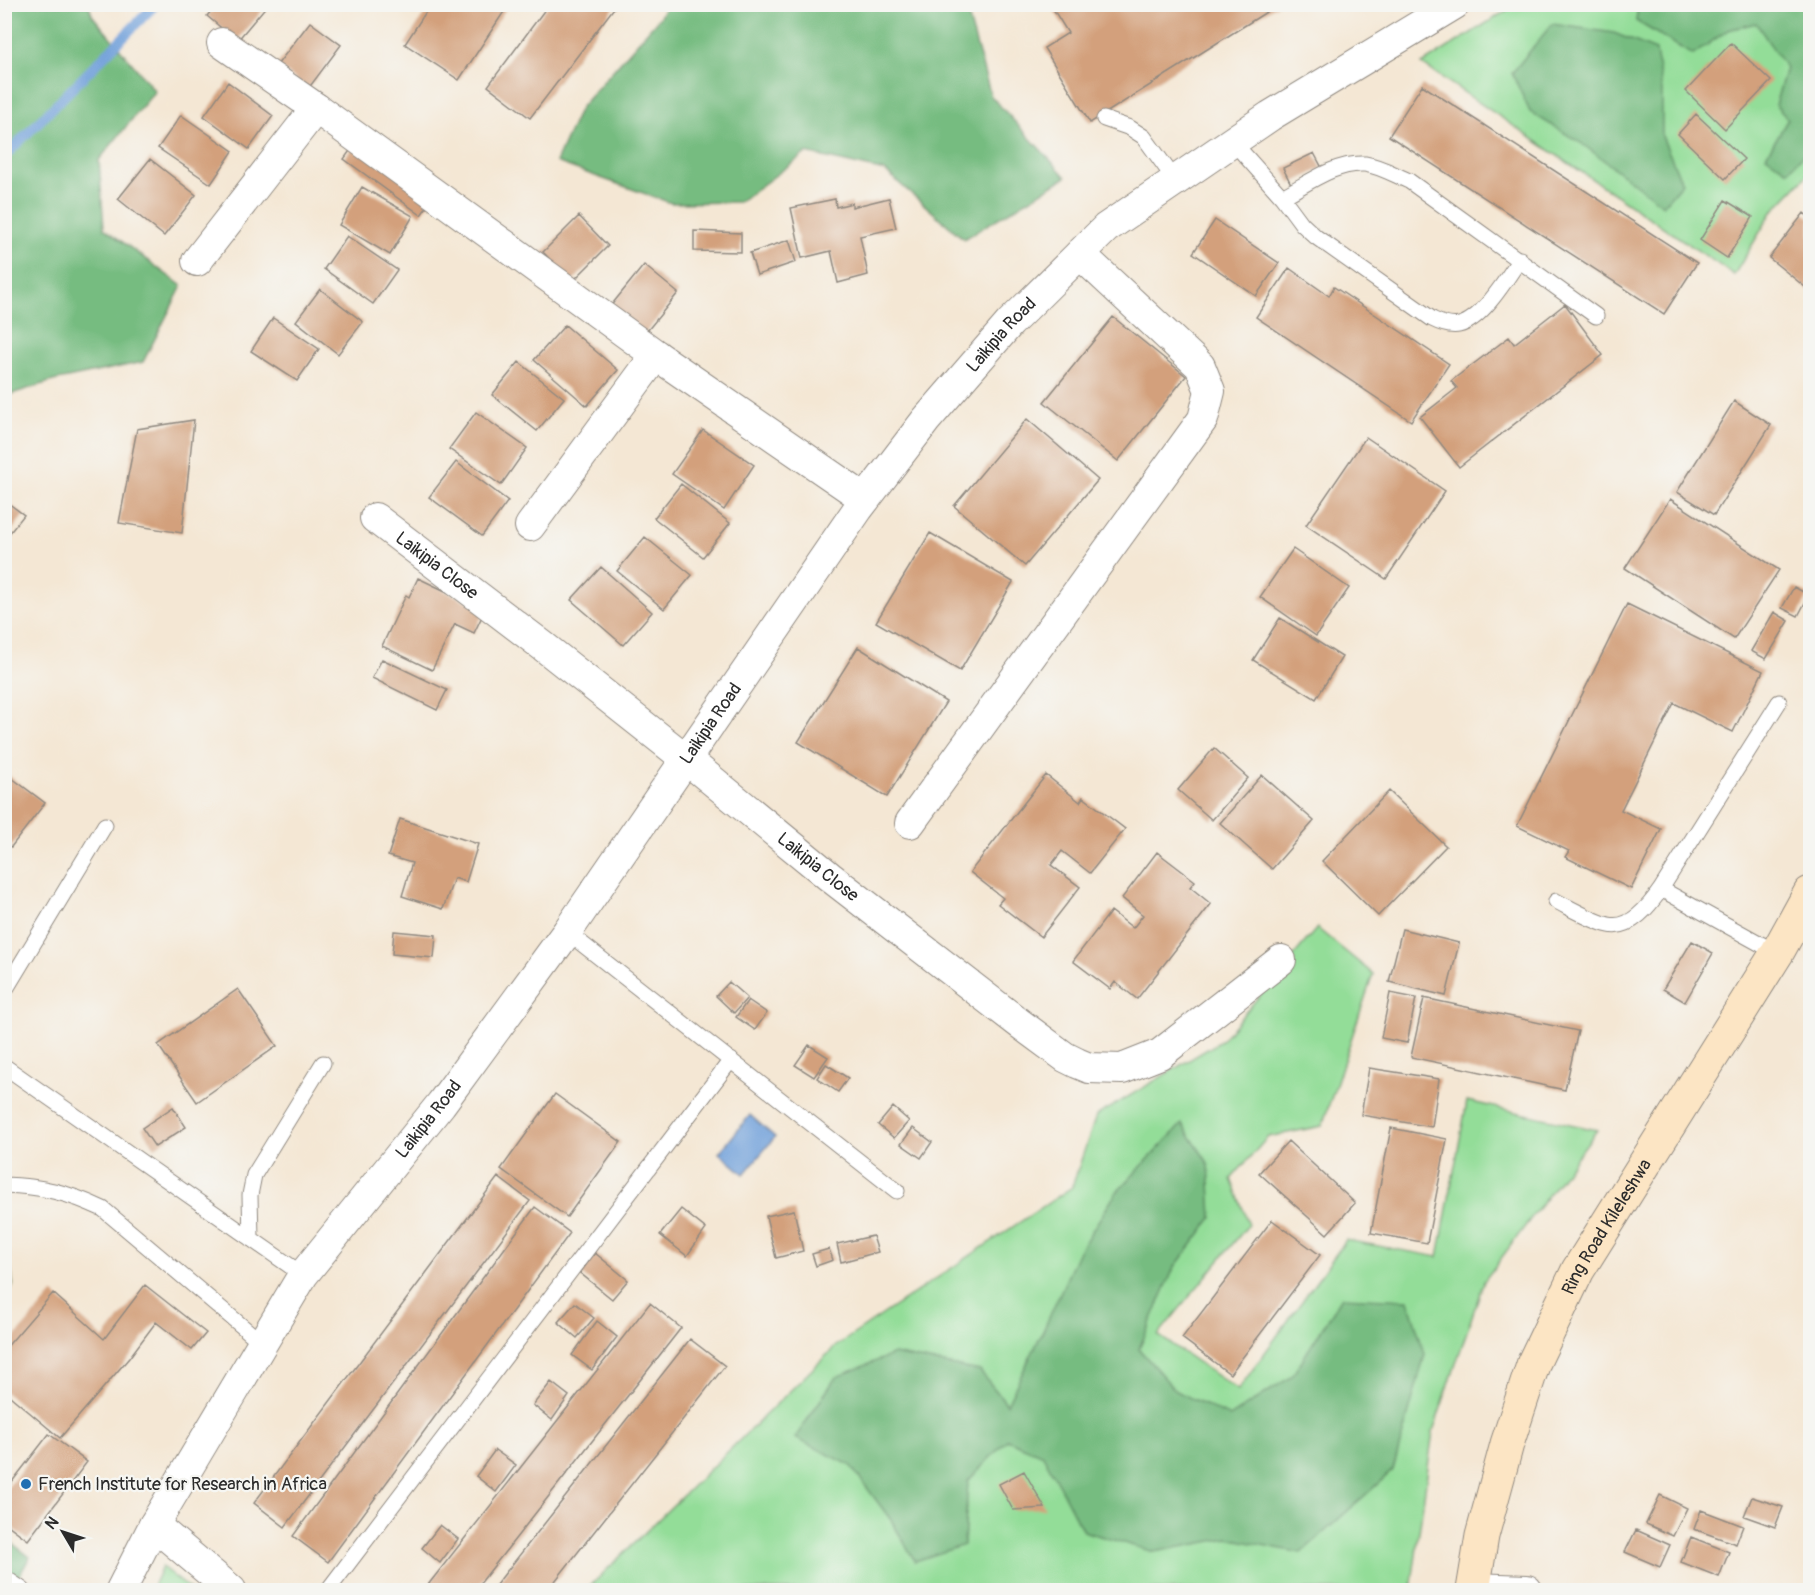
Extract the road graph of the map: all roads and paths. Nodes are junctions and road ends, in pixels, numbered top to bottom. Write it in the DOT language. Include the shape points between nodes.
graph roads {
  1 [pos="1455,4"];
  2 [pos="222,43"];
  3 [pos="316,108"];
  4 [pos="1104,119"];
  5 [pos="1233,142"];
  6 [pos="1175,180"];
  7 [pos="1282,197"];
  8 [pos="1080,254"];
  9 [pos="1520,259"];
  10 [pos="197,261"];
  11 [pos="1596,316"];
  12 [pos="656,355"];
  13 [pos="865,499"];
  14 [pos="375,518"];
  15 [pos="530,526"];
  16 [pos="1779,702"];
  17 [pos="686,759"];
  18 [pos="910,823"];
  19 [pos="105,825"];
  20 [pos="1661,889"];
  21 [pos="1809,900"];
  22 [pos="1556,901"];
  23 [pos="567,932"];
  24 [pos="1777,953"];
  25 [pos="1281,960"];
  26 [pos="4,992"];
  27 [pos="731,1060"];
  28 [pos="323,1064"];
  29 [pos="4,1066"];
  30 [pos="4,1185"];
  31 [pos="897,1191"];
  32 [pos="251,1239"];
  33 [pos="303,1275"];
  34 [pos="262,1343"];
  35 [pos="154,1525"];
  36 [pos="4,1577"];
  37 [pos="1474,1589"];
  38 [pos="23,1590"];
  39 [pos="121,1590"];
  40 [pos="231,1590"];
  41 [pos="327,1590"];
  42 [pos="1527,1590"];
  1 -- 5 [label="street, Laikipia Road"];
  2 -- 3 [label="street"];
  3 -- 10 [label="street"];
  3 -- 12 [label="street"];
  4 -- 6 [label="lane" via="1144,137"];
  5 -- 6 [label="street, Laikipia Road"];
  5 -- 7 [label="lane"];
  6 -- 8 [label="street, Laikipia Road" via="1106,228"];
  7 -- 9 [label="lane" via="1328,172 1348,166 1365,164 1381,168 1409,182"];
  7 -- 9 [label="lane" via="1316,237 1446,325 1461,325 1476,315"];
  8 -- 13 [label="street, Laikipia Road" via="1010,323 926,420"];
  8 -- 18 [label="street" via="1200,366 1210,391 1203,419"];
  9 -- 11 [label="lane"];
  12 -- 13 [label="street"];
  12 -- 15 [label="street"];
  13 -- 17 [label="street, Laikipia Road"];
  14 -- 17 [label="street, Laikipia Close"];
  16 -- 20 [label="lane"];
  17 -- 23 [label="street, Laikipia Road"];
  17 -- 25 [label="street, Laikipia Close" via="898,931 1065,1057 1089,1068 1122,1069 1160,1054"];
  19 -- 26 [label="lane"];
  20 -- 22 [label="lane" via="1648,908 1627,923 1610,926"];
  20 -- 24 [label="lane"];
  21 -- 24 [label="main road, Ring Road Kileleshwa"];
  23 -- 27 [label="lane"];
  23 -- 33 [label="street, Laikipia Road" via="441,1104"];
  24 -- 37 [label="main road, Ring Road Kileleshwa" via="1578,1270 1539,1351 1507,1444 1482,1536"];
  27 -- 31 [label="lane"];
  27 -- 41 [label="lane"];
  28 -- 32 [label="lane" via="254,1176 250,1195"];
  29 -- 32 [label="lane"];
  30 -- 34 [label="lane" via="34,1186 79,1197 103,1209"];
  32 -- 33 [label="lane"];
  33 -- 34 [label="street, Laikipia Road"];
  34 -- 35 [label="street, Laikipia Road"];
  35 -- 39 [label="street, Laikipia Road"];
  35 -- 40 [label="street"];
  36 -- 38 [label="lane"];
  37 -- 42 [label="street"];
}
